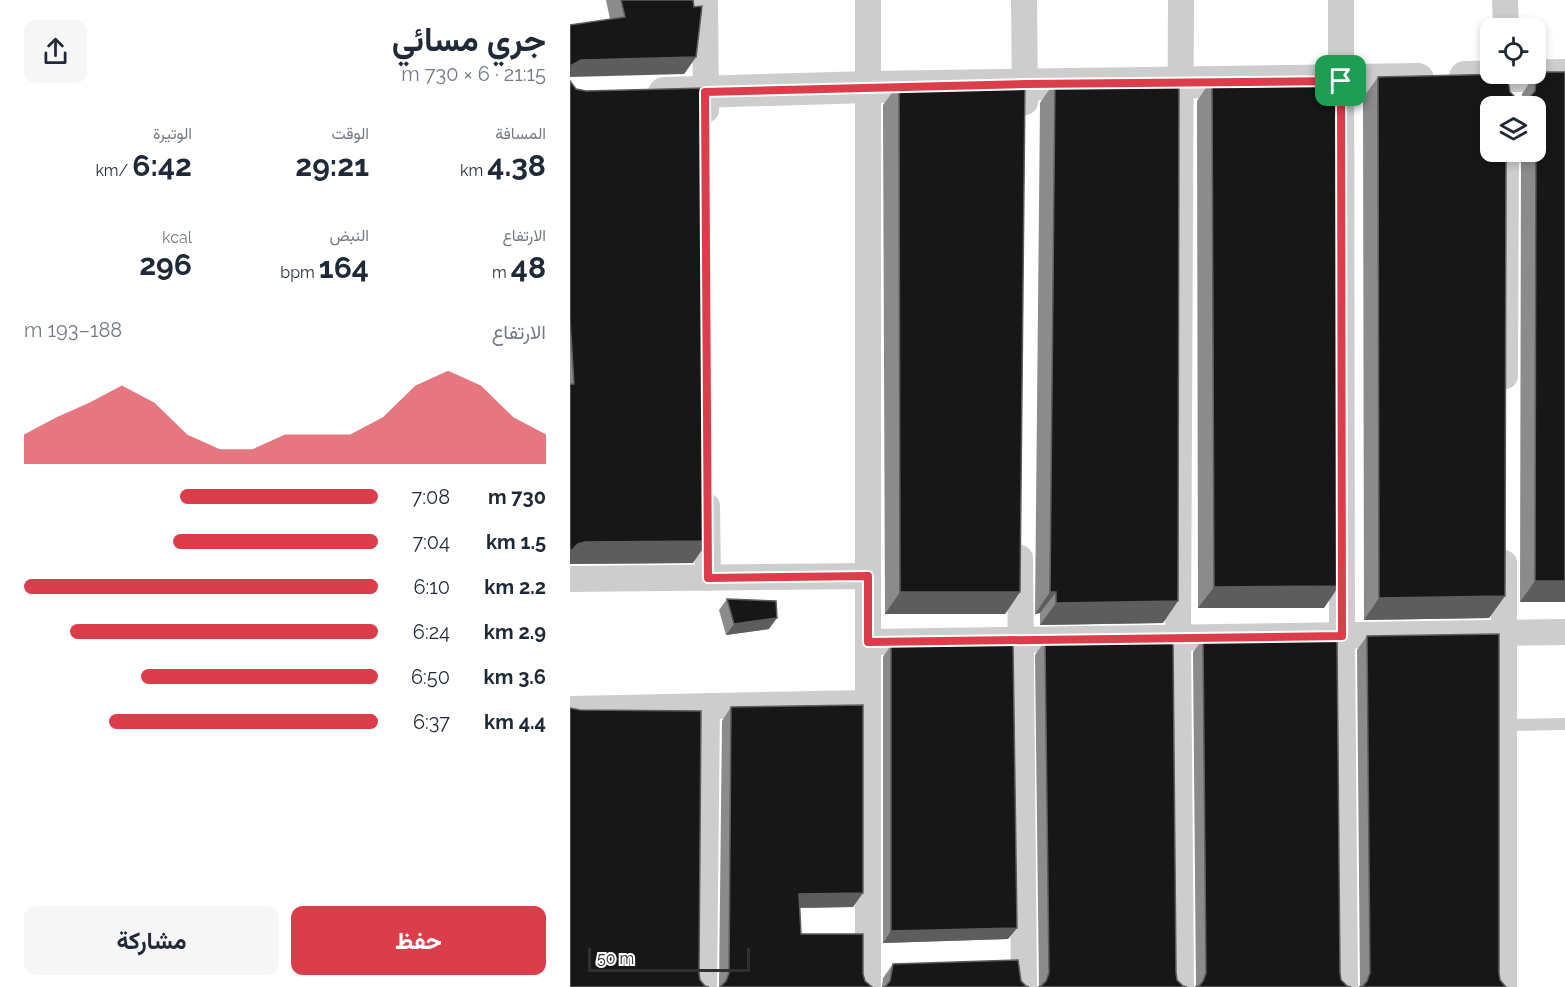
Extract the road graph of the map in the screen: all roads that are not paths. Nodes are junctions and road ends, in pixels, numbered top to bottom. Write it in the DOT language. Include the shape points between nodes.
graph roads {
  1 [pos="705,0"];
  2 [pos="868,0"];
  3 [pos="1024,0"];
  4 [pos="1181,0"];
  5 [pos="1341,0"];
  6 [pos="1505,0"];
  7 [pos="1506,18"];
  8 [pos="1565,75"];
  9 [pos="1546,77"];
  10 [pos="1341,81"];
  11 [pos="1480,82"];
  12 [pos="1182,83"];
  13 [pos="1025,84"];
  14 [pos="869,87"];
  15 [pos="705,92"];
  16 [pos="638,94"];
  17 [pos="1024,120"];
  18 [pos="706,139"];
  19 [pos="1506,162"];
  20 [pos="1505,398"];
  21 [pos="707,483"];
  22 [pos="1021,533"];
  23 [pos="1504,539"];
  24 [pos="868,576"];
  25 [pos="708,578"];
  26 [pos="570,579"];
  27 [pos="1565,632"];
  28 [pos="1504,633"];
  29 [pos="1342,636"];
  30 [pos="1178,638"];
  31 [pos="1020,639"];
  32 [pos="868,642"];
  33 [pos="867,703"];
  34 [pos="707,706"];
  35 [pos="570,709"];
  36 [pos="1565,724"];
  37 [pos="1504,725"];
  38 [pos="704,987"];
  39 [pos="868,987"];
  40 [pos="1024,987"];
  41 [pos="1181,987"];
  42 [pos="1345,987"];
  43 [pos="1504,987"];
  1 -- 15 [label="street"];
  2 -- 14 [label="street"];
  3 -- 13 [label="street"];
  4 -- 12 [label="street"];
  5 -- 10 [label="street"];
  6 -- 7 [label="street"];
  8 -- 9 [label="street"];
  10 -- 11 [label="street"];
  10 -- 12 [label="street"];
  10 -- 29 [label="street"];
  12 -- 13 [label="street"];
  12 -- 30 [label="street"];
  13 -- 14 [label="street"];
  13 -- 17 [label="street"];
  14 -- 15 [label="street"];
  14 -- 24 [label="street"];
  15 -- 16 [label="street"];
  15 -- 18 [label="street"];
  19 -- 20 [label="street"];
  21 -- 25 [label="street"];
  22 -- 31 [label="street"];
  23 -- 28 [label="street"];
  24 -- 25 [label="street"];
  24 -- 32 [label="street"];
  25 -- 26 [label="street"];
  27 -- 28 [label="street"];
  28 -- 29 [label="street"];
  28 -- 37 [label="street"];
  29 -- 30 [label="street"];
  29 -- 42 [label="street"];
  30 -- 31 [label="street"];
  30 -- 41 [label="street"];
  31 -- 32 [label="street"];
  31 -- 40 [label="street"];
  32 -- 33 [label="street"];
  33 -- 34 [label="street"];
  33 -- 39 [label="street"];
  34 -- 35 [label="street"];
  34 -- 38 [label="street"];
  36 -- 37 [label="lane"];
  37 -- 43 [label="street"];
}
